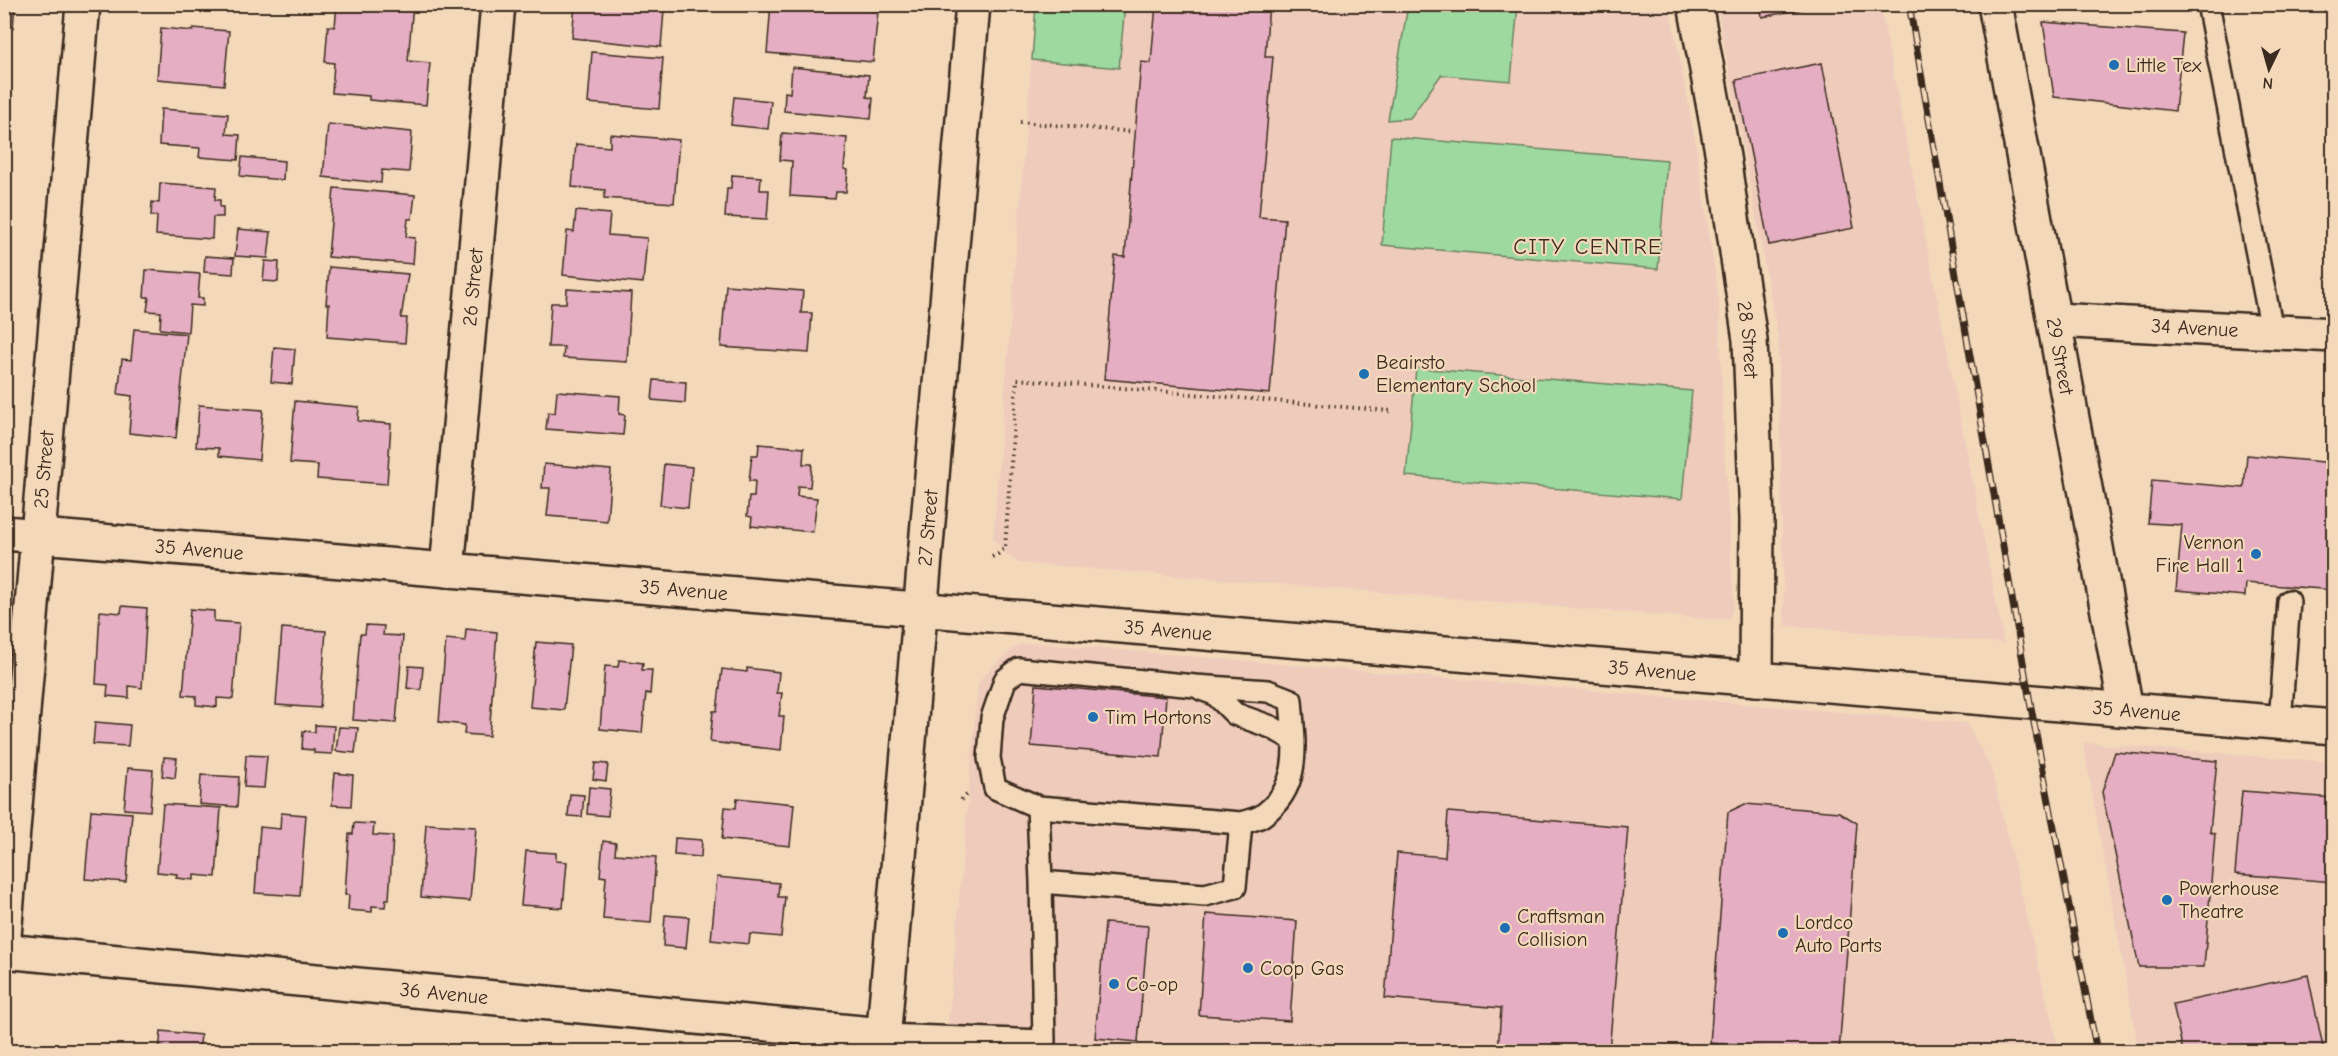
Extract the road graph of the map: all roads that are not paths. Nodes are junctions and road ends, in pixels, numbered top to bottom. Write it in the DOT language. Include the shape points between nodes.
graph roads {
  1 [pos="83,4"];
  2 [pos="498,4"];
  3 [pos="973,4"];
  4 [pos="1695,4"];
  5 [pos="1995,4"];
  6 [pos="2208,4"];
  7 [pos="2055,320"];
  8 [pos="2272,330"];
  9 [pos="2334,335"];
  10 [pos="4,533"];
  11 [pos="38,536"];
  12 [pos="447,570"];
  13 [pos="2289,601"];
  14 [pos="919,609"];
  15 [pos="1756,679"];
  16 [pos="1195,686"];
  17 [pos="2126,709"];
  18 [pos="2280,722"];
  19 [pos="2334,727"];
  20 [pos="1294,740"];
  21 [pos="1038,807"];
  22 [pos="1242,823"];
  23 [pos="1041,882"];
  24 [pos="4,936"];
  25 [pos="4,951"];
  26 [pos="883,1043"];
  1 -- 11 [label="street, 25 Street"];
  2 -- 12 [label="street, 26 Street"];
  3 -- 14 [label="street, 27 Street"];
  4 -- 15 [label="street, 28 Street" via="1750,340 1757,519"];
  5 -- 7 [label="street, 29 Street"];
  6 -- 8 [label="lane"];
  7 -- 8 [label="street, 34 Avenue"];
  7 -- 17 [label="street, 29 Street"];
  8 -- 9 [label="street, 34 Avenue"];
  10 -- 11 [label="street, 35 Avenue"];
  11 -- 12 [label="street, 35 Avenue"];
  11 -- 24 [label="street, 25 Street"];
  12 -- 14 [label="street, 35 Avenue"];
  13 -- 18 [label="lane"];
  14 -- 15 [label="street, 35 Avenue"];
  14 -- 26 [label="street, 27 Street"];
  15 -- 17 [label="street, 35 Avenue"];
  16 -- 20 [label="lane" via="1215,694 1235,714"];
  16 -- 20 [label="lane" via="1268,691 1291,700"];
  16 -- 21 [label="lane" via="1019,669 1005,680 992,718 989,758 995,788"];
  17 -- 18 [label="street, 35 Avenue"];
  18 -- 19 [label="street, 35 Avenue"];
  20 -- 22 [label="lane" via="1294,766 1287,791 1262,816"];
  21 -- 22 [label="lane"];
  21 -- 23 [label="lane"];
  22 -- 23 [label="lane" via="1235,887 1205,895"];
  23 -- 26 [label="lane" via="1044,1041"];
  25 -- 26 [label="street, 36 Avenue"];
}
